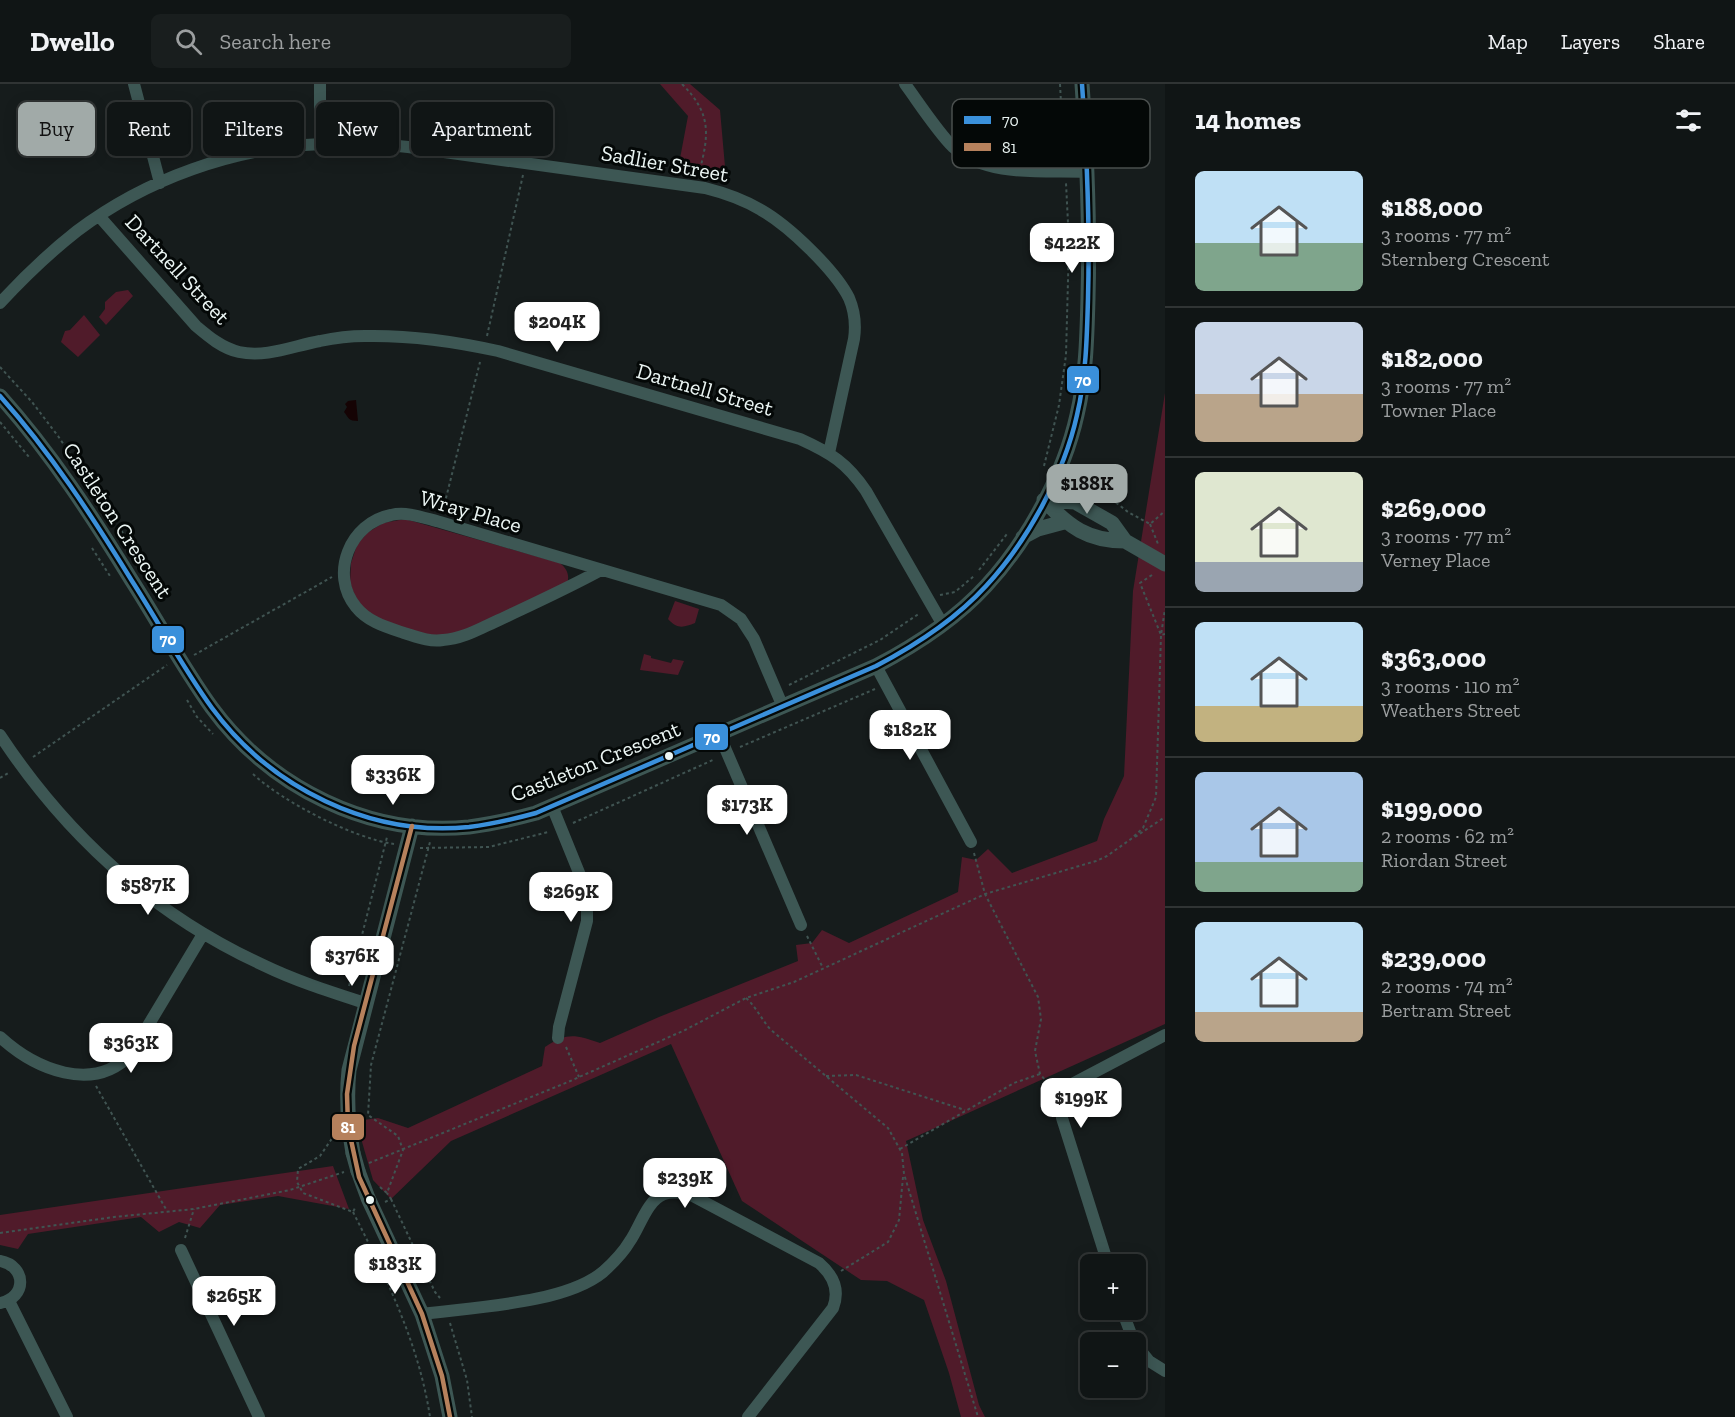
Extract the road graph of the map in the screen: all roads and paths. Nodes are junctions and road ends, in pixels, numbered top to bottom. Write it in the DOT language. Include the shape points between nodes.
graph roads {
  1 [pos="134,84"];
  2 [pos="320,84"];
  3 [pos="682,84"];
  4 [pos="905,84"];
  5 [pos="1060,84"];
  6 [pos="1082,84"];
  7 [pos="1061,99"];
  8 [pos="1083,99"];
  9 [pos="320,102"];
  10 [pos="316,144"];
  11 [pos="952,145"];
  12 [pos="399,146"];
  13 [pos="526,163"];
  14 [pos="994,168"];
  15 [pos="1065,168"];
  16 [pos="1087,168"];
  17 [pos="1065,171"];
  18 [pos="1087,172"];
  19 [pos="160,183"];
  20 [pos="695,186"];
  21 [pos="99,216"];
  22 [pos="0,303"];
  23 [pos="484,348"];
  24 [pos="0,367"];
  25 [pos="0,396"];
  26 [pos="0,422"];
  27 [pos="830,453"];
  28 [pos="1046,455"];
  29 [pos="1063,463"];
  30 [pos="35,464"];
  31 [pos="1044,467"];
  32 [pos="1044,500"];
  33 [pos="1075,502"];
  34 [pos="1165,512"];
  35 [pos="440,522"];
  36 [pos="1064,522"];
  37 [pos="1149,524"];
  38 [pos="1007,533"];
  39 [pos="1023,537"];
  40 [pos="1125,541"];
  41 [pos="90,544"];
  42 [pos="1160,547"];
  43 [pos="125,549"];
  44 [pos="1162,567"];
  45 [pos="601,570"];
  46 [pos="115,583"];
  47 [pos="931,603"];
  48 [pos="1165,609"];
  49 [pos="943,625"];
  50 [pos="1163,635"];
  51 [pos="191,656"];
  52 [pos="196,663"];
  53 [pos="876,666"];
  54 [pos="886,685"];
  55 [pos="776,690"];
  56 [pos="187,700"];
  57 [pos="783,707"];
  58 [pos="0,735"];
  59 [pos="719,735"];
  60 [pos="220,741"];
  61 [pos="727,753"];
  62 [pos="251,772"];
  63 [pos="552,806"];
  64 [pos="1165,817"];
  65 [pos="391,823"];
  66 [pos="412,826"];
  67 [pos="434,827"];
  68 [pos="561,828"];
  69 [pos="1131,839"];
  70 [pos="971,842"];
  71 [pos="386,843"];
  72 [pos="406,846"];
  73 [pos="428,849"];
  74 [pos="985,894"];
  75 [pos="801,925"];
  76 [pos="203,934"];
  77 [pos="823,969"];
  78 [pos="347,997"];
  79 [pos="746,998"];
  80 [pos="365,1003"];
  81 [pos="1165,1035"];
  82 [pos="0,1037"];
  83 [pos="558,1038"];
  84 [pos="1040,1074"];
  85 [pos="90,1076"];
  86 [pos="826,1076"];
  87 [pos="579,1077"];
  88 [pos="1064,1096"];
  89 [pos="965,1110"];
  90 [pos="338,1139"];
  91 [pos="900,1149"];
  92 [pos="403,1150"];
  93 [pos="357,1164"];
  94 [pos="904,1174"];
  95 [pos="300,1187"];
  96 [pos="380,1187"];
  97 [pos="391,1199"];
  98 [pos="358,1204"];
  99 [pos="194,1209"];
  100 [pos="168,1212"];
  101 [pos="353,1212"];
  102 [pos="0,1233"];
  103 [pos="181,1250"];
  104 [pos="1105,1254"];
  105 [pos="0,1261"];
  106 [pos="832,1278"];
  107 [pos="4,1302"];
  108 [pos="447,1310"];
  109 [pos="422,1314"];
  110 [pos="1146,1357"];
  111 [pos="1165,1371"];
  112 [pos="67,1417"];
  113 [pos="259,1417"];
  114 [pos="430,1417"];
  115 [pos="450,1417"];
  116 [pos="472,1417"];
  117 [pos="748,1417"];
  118 [pos="978,1417"];
  1 -- 19 [label="street"];
  2 -- 9 [label="street"];
  3 -- 20 [label="path" via="696,98 706,123 705,148"];
  4 -- 11 [label="street"];
  5 -- 7 [label="path"];
  6 -- 8 [label="street, Castleton Crescent"];
  10 -- 19 [label="street, Sadlier Street" via="257,151 217,161"];
  12 -- 13 [label="street, Sadlier Street"];
  13 -- 20 [label="street, Sadlier Street"];
  13 -- 23 [label="path"];
  14 -- 17 [label="street"];
  15 -- 17 [label="path"];
  16 -- 18 [label="street, Castleton Crescent"];
  17 -- 18 [label="street"];
  17 -- 28 [label="path" via="1069,243 1066,355"];
  18 -- 29 [label="street, Castleton Crescent" via="1087,343 1077,417"];
  19 -- 21 [label="street, Sadlier Street"];
  20 -- 27 [label="street, Sadlier Street" via="734,196 787,228 840,284 849,299 856,323"];
  21 -- 22 [label="street, Sadlier Street" via="34,267"];
  21 -- 23 [label="street, Dartnell Street" via="196,326 231,350 260,354 363,336 407,336"];
  23 -- 27 [label="street, Dartnell Street" via="800,439"];
  23 -- 35 [label="path"];
  24 -- 43 [label="path" via="58,436 129,542"];
  25 -- 65 [label="street, Castleton Crescent" via="61,470 202,692 239,740 302,790 356,814"];
  26 -- 30 [label="path"];
  27 -- 47 [label="street, Dartnell Street" via="867,492"];
  28 -- 29 [label="path"];
  28 -- 31 [label="path"];
  29 -- 32 [label="street, Castleton Crescent"];
  29 -- 33 [label="street"];
  29 -- 37 [label="path" via="1075,467 1128,512"];
  32 -- 33 [label="street"];
  32 -- 36 [label="street"];
  32 -- 39 [label="street, Castleton Crescent"];
  33 -- 40 [label="street" via="1112,523"];
  34 -- 37 [label="path"];
  35 -- 45 [label="street, Wray Place"];
  35 -- 45 [label="street, Wray Place" via="407,513 391,514 360,530 346,555 344,578 350,598 363,614 421,639 459,638"];
  36 -- 39 [label="street"];
  36 -- 40 [label="street" via="1103,541"];
  37 -- 42 [label="path"];
  38 -- 47 [label="path" via="975,575 955,592 942,594"];
  39 -- 49 [label="street, Castleton Crescent" via="986,587"];
  40 -- 44 [label="street"];
  41 -- 46 [label="path"];
  44 -- 50 [label="path" via="1140,583"];
  45 -- 55 [label="street, Wray Place" via="721,605 741,619 754,639"];
  47 -- 49 [label="street, Dartnell Street"];
  47 -- 55 [label="path" via="880,640"];
  48 -- 50 [label="path"];
  49 -- 53 [label="street, Castleton Crescent"];
  50 -- 69 [label="path" via="1156,797 1143,828"];
  51 -- 52 [label="path"];
  53 -- 54 [label="street"];
  53 -- 57 [label="street, Castleton Crescent"];
  54 -- 61 [label="path"];
  54 -- 70 [label="street"];
  55 -- 57 [label="street, Wray Place"];
  56 -- 60 [label="path"];
  57 -- 59 [label="street, Castleton Crescent"];
  58 -- 76 [label="street" via="50,804 110,866 155,903"];
  59 -- 61 [label="street"];
  59 -- 63 [label="street, Castleton Crescent"];
  61 -- 68 [label="path"];
  61 -- 75 [label="street"];
  62 -- 71 [label="path" via="304,810"];
  63 -- 67 [label="street, Castleton Crescent" via="502,822"];
  63 -- 68 [label="street"];
  64 -- 69 [label="path"];
  65 -- 66 [label="street, Castleton Crescent"];
  65 -- 71 [label="path"];
  66 -- 67 [label="street, Castleton Crescent"];
  66 -- 72 [label="street"];
  67 -- 73 [label="path"];
  68 -- 73 [label="path" via="489,847"];
  68 -- 83 [label="street" via="582,880 587,921"];
  69 -- 74 [label="path" via="1096,861"];
  70 -- 74 [label="path"];
  71 -- 72 [label="path"];
  71 -- 78 [label="path"];
  72 -- 73 [label="path"];
  72 -- 80 [label="street"];
  73 -- 92 [label="path" via="371,1065 368,1115 398,1136"];
  74 -- 77 [label="path"];
  74 -- 84 [label="path" via="1038,997 1041,1019 1035,1051"];
  75 -- 77 [label="path"];
  76 -- 78 [label="street" via="262,965"];
  76 -- 85 [label="street" via="131,1054 109,1070"];
  77 -- 79 [label="path"];
  78 -- 80 [label="street"];
  79 -- 86 [label="path" via="757,1007 771,1030"];
  79 -- 87 [label="path"];
  80 -- 93 [label="street" via="347,1094 348,1125"];
  81 -- 88 [label="street" via="1072,1084"];
  82 -- 85 [label="street" via="46,1067 70,1075"];
  83 -- 87 [label="path" via="567,1048"];
  84 -- 88 [label="path"];
  84 -- 89 [label="path" via="1014,1083"];
  85 -- 100 [label="path"];
  86 -- 89 [label="path" via="856,1075"];
  86 -- 91 [label="path" via="888,1128"];
  87 -- 92 [label="path"];
  88 -- 104 [label="street" via="1062,1118"];
  89 -- 91 [label="path"];
  90 -- 95 [label="path" via="336,1133 320,1155 298,1169"];
  91 -- 94 [label="path"];
  92 -- 93 [label="path"];
  92 -- 96 [label="path" via="387,1193"];
  93 -- 95 [label="path"];
  93 -- 109 [label="street" via="368,1198"];
  94 -- 106 [label="path" via="900,1220 888,1242"];
  94 -- 118 [label="path"];
  95 -- 99 [label="path"];
  95 -- 101 [label="path" via="303,1193"];
  97 -- 108 [label="path"];
  98 -- 101 [label="path"];
  99 -- 100 [label="path"];
  99 -- 103 [label="path"];
  100 -- 102 [label="path"];
  101 -- 114 [label="path" via="400,1312"];
  103 -- 113 [label="street"];
  105 -- 107 [label="street" via="15,1267 19,1274 19,1290"];
  106 -- 108 [label="street" via="819,1263 691,1195 674,1192 654,1200 622,1253 592,1279 540,1298"];
  106 -- 117 [label="street" via="836,1284 833,1308"];
  107 -- 112 [label="street"];
  108 -- 109 [label="street"];
  108 -- 116 [label="path"];
  109 -- 115 [label="street" via="442,1376"];
  110 -- 111 [label="street"];
}
